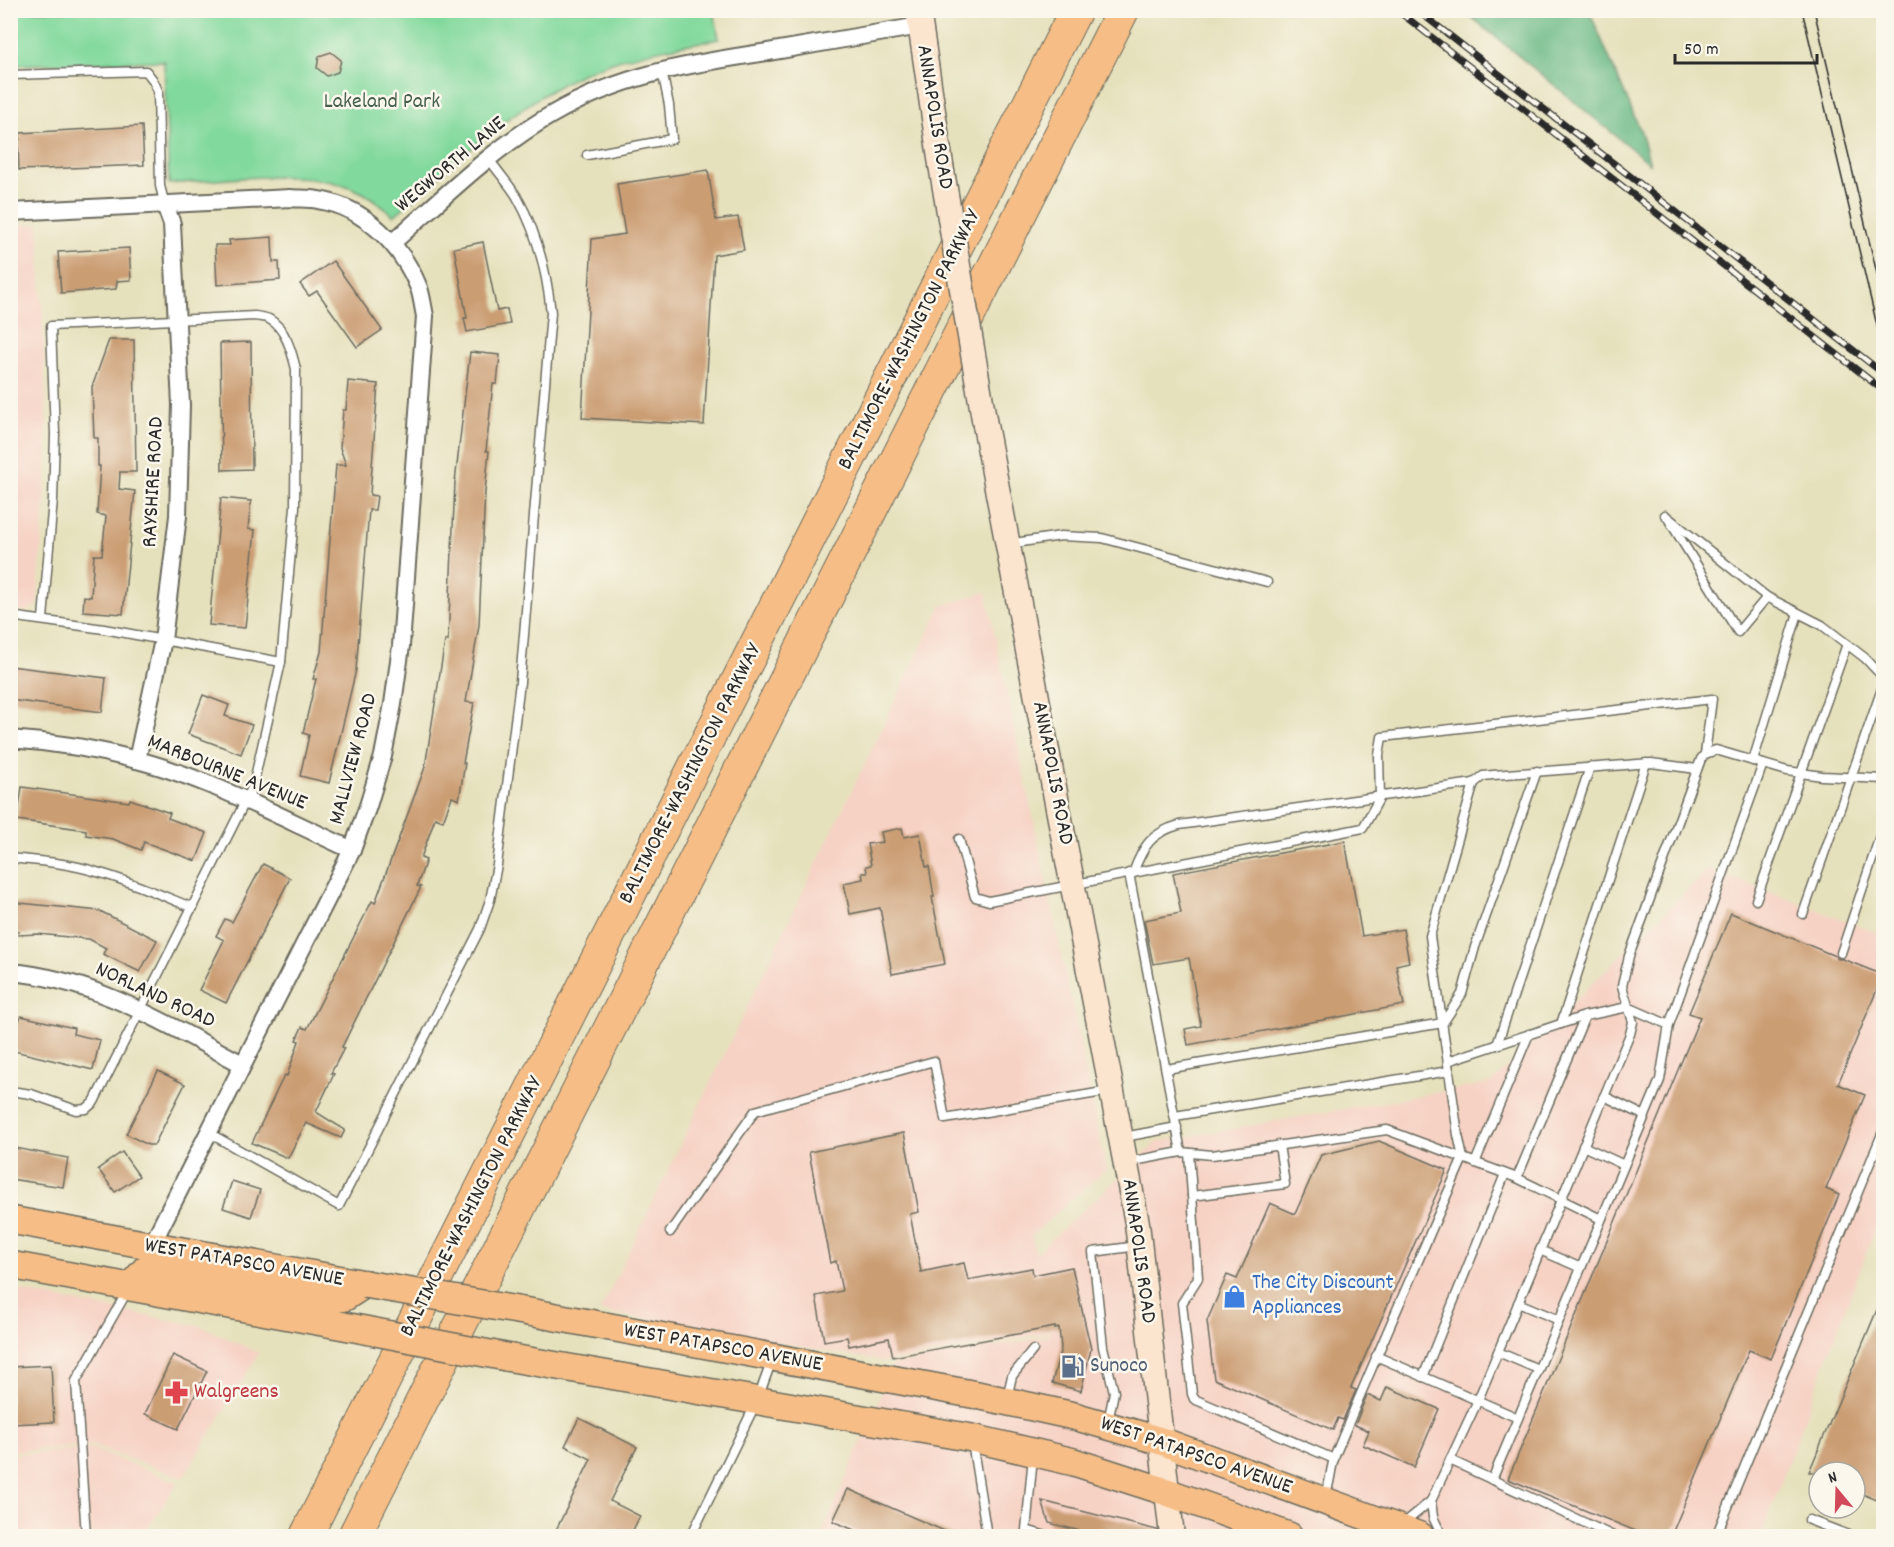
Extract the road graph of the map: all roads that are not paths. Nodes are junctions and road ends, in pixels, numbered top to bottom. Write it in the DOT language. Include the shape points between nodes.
graph roads {
  1 [pos="1076,10"];
  2 [pos="1123,10"];
  3 [pos="919,18"];
  4 [pos="662,70"];
  5 [pos="10,75"];
  6 [pos="587,155"];
  7 [pos="489,159"];
  8 [pos="165,205"];
  9 [pos="10,212"];
  10 [pos="392,243"];
  11 [pos="177,319"];
  12 [pos="1008,544"];
  13 [pos="1267,582"];
  14 [pos="1767,597"];
  15 [pos="1798,613"];
  16 [pos="10,616"];
  17 [pos="43,619"];
  18 [pos="163,640"];
  19 [pos="1847,644"];
  20 [pos="281,662"];
  21 [pos="1884,678"];
  22 [pos="1884,683"];
  23 [pos="10,739"];
  24 [pos="1705,753"];
  25 [pos="137,760"];
  26 [pos="1753,761"];
  27 [pos="1646,763"];
  28 [pos="1763,764"];
  29 [pos="1590,767"];
  30 [pos="1697,770"];
  31 [pos="1537,771"];
  32 [pos="1800,773"];
  33 [pos="1851,778"];
  34 [pos="1884,779"];
  35 [pos="1474,783"];
  36 [pos="1380,797"];
  37 [pos="246,802"];
  38 [pos="1884,824"];
  39 [pos="959,839"];
  40 [pos="352,850"];
  41 [pos="10,858"];
  42 [pos="1131,873"];
  43 [pos="1073,884"];
  44 [pos="1756,900"];
  45 [pos="192,908"];
  46 [pos="1803,914"];
  47 [pos="1841,953"];
  48 [pos="10,972"];
  49 [pos="1628,1006"];
  50 [pos="141,1011"];
  51 [pos="1585,1016"];
  52 [pos="1443,1023"];
  53 [pos="1561,1024"];
  54 [pos="1669,1025"];
  55 [pos="1529,1034"];
  56 [pos="1497,1045"];
  57 [pos="1448,1061"];
  58 [pos="242,1064"];
  59 [pos="1166,1069"];
  60 [pos="1449,1071"];
  61 [pos="1112,1090"];
  62 [pos="10,1091"];
  63 [pos="1604,1096"];
  64 [pos="1175,1116"];
  65 [pos="1645,1116"];
  66 [pos="1176,1127"];
  67 [pos="1884,1129"];
  68 [pos="209,1133"];
  69 [pos="1120,1138"];
  70 [pos="1279,1145"];
  71 [pos="1583,1146"];
  72 [pos="1185,1153"];
  73 [pos="1463,1158"];
  74 [pos="1125,1163"];
  75 [pos="1475,1163"];
  76 [pos="1624,1165"];
  77 [pos="1504,1174"];
  78 [pos="1517,1178"];
  79 [pos="1192,1196"];
  80 [pos="1561,1200"];
  81 [pos="1601,1219"];
  82 [pos="10,1220"];
  83 [pos="670,1232"];
  84 [pos="1140,1245"];
  85 [pos="151,1246"];
  86 [pos="1540,1250"];
  87 [pos="10,1265"];
  88 [pos="1581,1268"];
  89 [pos="365,1284"];
  90 [pos="131,1286"];
  91 [pos="1518,1303"];
  92 [pos="1559,1320"];
  93 [pos="1033,1350"];
  94 [pos="1498,1352"];
  95 [pos="1376,1356"];
  96 [pos="773,1357"];
  97 [pos="1538,1369"];
  98 [pos="1423,1377"];
  99 [pos="1478,1400"];
  100 [pos="757,1401"];
  101 [pos="1007,1401"];
  102 [pos="1518,1418"];
  103 [pos="1107,1425"];
  104 [pos="972,1438"];
  105 [pos="1161,1441"];
  106 [pos="1033,1453"];
  107 [pos="1334,1459"];
  108 [pos="1450,1460"];
  109 [pos="1492,1480"];
  110 [pos="1167,1492"];
  111 [pos="1323,1500"];
  112 [pos="1431,1501"];
  113 [pos="1809,1520"];
  114 [pos="1395,1527"];
  115 [pos="86,1536"];
  116 [pos="306,1536"];
  117 [pos="354,1536"];
  118 [pos="690,1536"];
  119 [pos="987,1536"];
  120 [pos="1046,1536"];
  121 [pos="1172,1536"];
  122 [pos="1289,1536"];
  123 [pos="1420,1536"];
  124 [pos="1442,1536"];
  125 [pos="1613,1536"];
  126 [pos="1716,1536"];
  127 [pos="1851,1536"];
  1 -- 116 [label="highway, BALTIMORE-WASHINGTON PARKWAY"];
  2 -- 117 [label="highway, BALTIMORE-WASHINGTON PARKWAY"];
  3 -- 4 [label="street, WEGWORTH LANE"];
  3 -- 12 [label="main road, ANNAPOLIS ROAD, bridge"];
  4 -- 6 [label="lane" via="672,139"];
  4 -- 7 [label="street, WEGWORTH LANE" via="618,84 551,115"];
  5 -- 8 [label="lane" via="146,71 158,91 160,186"];
  7 -- 10 [label="street, WEGWORTH LANE"];
  7 -- 68 [label="lane" via="516,196 530,225 548,280 551,313 520,682 490,900 480,929 339,1206"];
  8 -- 9 [label="street, WEGWORTH LANE"];
  8 -- 10 [label="street, WEGWORTH LANE" via="318,200 345,208 372,224"];
  8 -- 11 [label="street, RAYSHIRE ROAD" via="171,224"];
  10 -- 40 [label="street, MALLVIEW ROAD" via="409,267 419,291 425,316 424,344 393,704 383,756"];
  11 -- 17 [label="lane" via="51,326 55,434"];
  11 -- 18 [label="street, RAYSHIRE ROAD" via="181,405 178,516"];
  11 -- 20 [label="lane" via="255,316 270,320 281,330 290,348 296,369 296,507"];
  12 -- 13 [label="lane" via="1061,536 1102,538"];
  12 -- 43 [label="main road, ANNAPOLIS ROAD"];
  14 -- 14 [label="lane" via="1758,590 1665,515 1738,632"];
  14 -- 15 [label="lane"];
  15 -- 19 [label="lane"];
  15 -- 26 [label="lane"];
  16 -- 17 [label="lane"];
  17 -- 18 [label="lane"];
  18 -- 20 [label="lane"];
  18 -- 25 [label="street, RAYSHIRE ROAD"];
  19 -- 21 [label="lane"];
  19 -- 32 [label="lane"];
  20 -- 37 [label="lane" via="254,786"];
  22 -- 33 [label="lane"];
  23 -- 25 [label="street, MARBOURNE AVENUE"];
  24 -- 26 [label="lane" via="1716,750"];
  24 -- 30 [label="lane"];
  24 -- 36 [label="lane" via="1712,699 1382,737"];
  25 -- 37 [label="street, MARBOURNE AVENUE"];
  26 -- 28 [label="lane"];
  27 -- 29 [label="lane"];
  27 -- 30 [label="lane"];
  27 -- 53 [label="lane"];
  28 -- 32 [label="lane"];
  28 -- 54 [label="lane"];
  29 -- 31 [label="lane"];
  29 -- 56 [label="lane"];
  30 -- 49 [label="lane" via="1629,956 1622,986"];
  31 -- 35 [label="lane" via="1482,776"];
  31 -- 52 [label="lane" via="1462,994"];
  32 -- 33 [label="lane"];
  32 -- 44 [label="lane"];
  33 -- 34 [label="lane"];
  33 -- 46 [label="lane"];
  35 -- 36 [label="lane"];
  35 -- 52 [label="lane" via="1430,936"];
  36 -- 42 [label="lane" via="1363,828"];
  36 -- 42 [label="lane" via="1162,830 1148,842"];
  37 -- 40 [label="street, MARBOURNE AVENUE"];
  37 -- 45 [label="lane"];
  38 -- 47 [label="lane"];
  39 -- 43 [label="lane" via="975,897 989,901"];
  40 -- 58 [label="street, MALLVIEW ROAD"];
  41 -- 45 [label="lane" via="95,871"];
  42 -- 43 [label="lane"];
  42 -- 59 [label="lane"];
  43 -- 61 [label="main road, ANNAPOLIS ROAD"];
  45 -- 50 [label="lane"];
  48 -- 50 [label="street, NORLAND ROAD" via="68,981"];
  49 -- 51 [label="lane"];
  49 -- 54 [label="lane"];
  49 -- 63 [label="lane" via="1633,1022 1630,1034"];
  50 -- 58 [label="street, NORLAND ROAD"];
  50 -- 62 [label="lane" via="94,1102 86,1109 76,1110"];
  51 -- 53 [label="lane"];
  51 -- 78 [label="lane"];
  52 -- 57 [label="lane"];
  52 -- 59 [label="lane"];
  53 -- 55 [label="lane"];
  54 -- 65 [label="lane" via="1659,1080"];
  55 -- 56 [label="lane"];
  55 -- 75 [label="lane"];
  56 -- 57 [label="lane"];
  57 -- 60 [label="lane"];
  58 -- 68 [label="street, MALLVIEW ROAD"];
  59 -- 64 [label="lane"];
  60 -- 64 [label="lane"];
  60 -- 73 [label="lane"];
  61 -- 69 [label="main road, ANNAPOLIS ROAD"];
  61 -- 83 [label="lane" via="945,1119 934,1061 755,1111"];
  63 -- 65 [label="lane"];
  63 -- 71 [label="lane"];
  64 -- 66 [label="lane"];
  65 -- 76 [label="lane"];
  66 -- 69 [label="lane"];
  66 -- 72 [label="lane"];
  67 -- 126 [label="lane"];
  68 -- 85 [label="street, MALLVIEW ROAD"];
  69 -- 74 [label="main road, ANNAPOLIS ROAD"];
  70 -- 72 [label="lane" via="1212,1155"];
  70 -- 73 [label="lane" via="1387,1130"];
  70 -- 79 [label="lane" via="1285,1184"];
  71 -- 76 [label="lane"];
  71 -- 80 [label="lane"];
  72 -- 74 [label="lane"];
  72 -- 79 [label="lane"];
  73 -- 75 [label="lane"];
  73 -- 95 [label="lane"];
  74 -- 84 [label="main road, ANNAPOLIS ROAD"];
  75 -- 77 [label="lane"];
  76 -- 81 [label="lane"];
  77 -- 78 [label="lane"];
  77 -- 98 [label="lane"];
  78 -- 80 [label="lane"];
  79 -- 107 [label="lane" via="1198,1278 1182,1303 1194,1399"];
  80 -- 81 [label="lane"];
  80 -- 86 [label="lane"];
  81 -- 88 [label="lane"];
  82 -- 85 [label="main road, WEST PATAPSCO AVENUE"];
  84 -- 103 [label="lane" via="1093,1252 1103,1347 1114,1392"];
  84 -- 105 [label="main road, ANNAPOLIS ROAD"];
  85 -- 89 [label="main road, WEST PATAPSCO AVENUE"];
  86 -- 88 [label="lane"];
  86 -- 91 [label="lane"];
  87 -- 90 [label="main road, WEST PATAPSCO AVENUE"];
  88 -- 92 [label="lane"];
  89 -- 90 [label="main road" via="335,1299 153,1268 146,1269"];
  89 -- 96 [label="main road, WEST PATAPSCO AVENUE, bridge"];
  90 -- 100 [label="main road, WEST PATAPSCO AVENUE, bridge"];
  90 -- 115 [label="lane" via="76,1382"];
  91 -- 92 [label="lane"];
  91 -- 94 [label="lane"];
  92 -- 97 [label="lane"];
  93 -- 101 [label="lane" via="1012,1376"];
  94 -- 97 [label="lane"];
  94 -- 99 [label="lane"];
  95 -- 98 [label="lane"];
  95 -- 107 [label="lane"];
  96 -- 100 [label="lane"];
  96 -- 101 [label="main road, WEST PATAPSCO AVENUE"];
  97 -- 102 [label="lane"];
  98 -- 99 [label="lane"];
  99 -- 102 [label="lane"];
  99 -- 108 [label="lane"];
  100 -- 104 [label="main road, WEST PATAPSCO AVENUE"];
  100 -- 118 [label="lane"];
  101 -- 103 [label="main road, WEST PATAPSCO AVENUE"];
  102 -- 109 [label="lane"];
  103 -- 105 [label="main road, WEST PATAPSCO AVENUE"];
  104 -- 106 [label="main road, WEST PATAPSCO AVENUE"];
  104 -- 119 [label="lane"];
  105 -- 110 [label="main road, ANNAPOLIS ROAD"];
  105 -- 111 [label="main road, WEST PATAPSCO AVENUE"];
  106 -- 110 [label="main road, WEST PATAPSCO AVENUE"];
  106 -- 120 [label="lane" via="1026,1530"];
  107 -- 111 [label="lane"];
  108 -- 109 [label="lane"];
  108 -- 112 [label="lane"];
  109 -- 125 [label="lane"];
  110 -- 121 [label="main road, ANNAPOLIS ROAD"];
  110 -- 122 [label="main road, WEST PATAPSCO AVENUE"];
  111 -- 114 [label="main road, WEST PATAPSCO AVENUE"];
  112 -- 114 [label="lane"];
  112 -- 124 [label="lane"];
  113 -- 127 [label="lane"];
  114 -- 123 [label="main road, WEST PATAPSCO AVENUE"];
}
